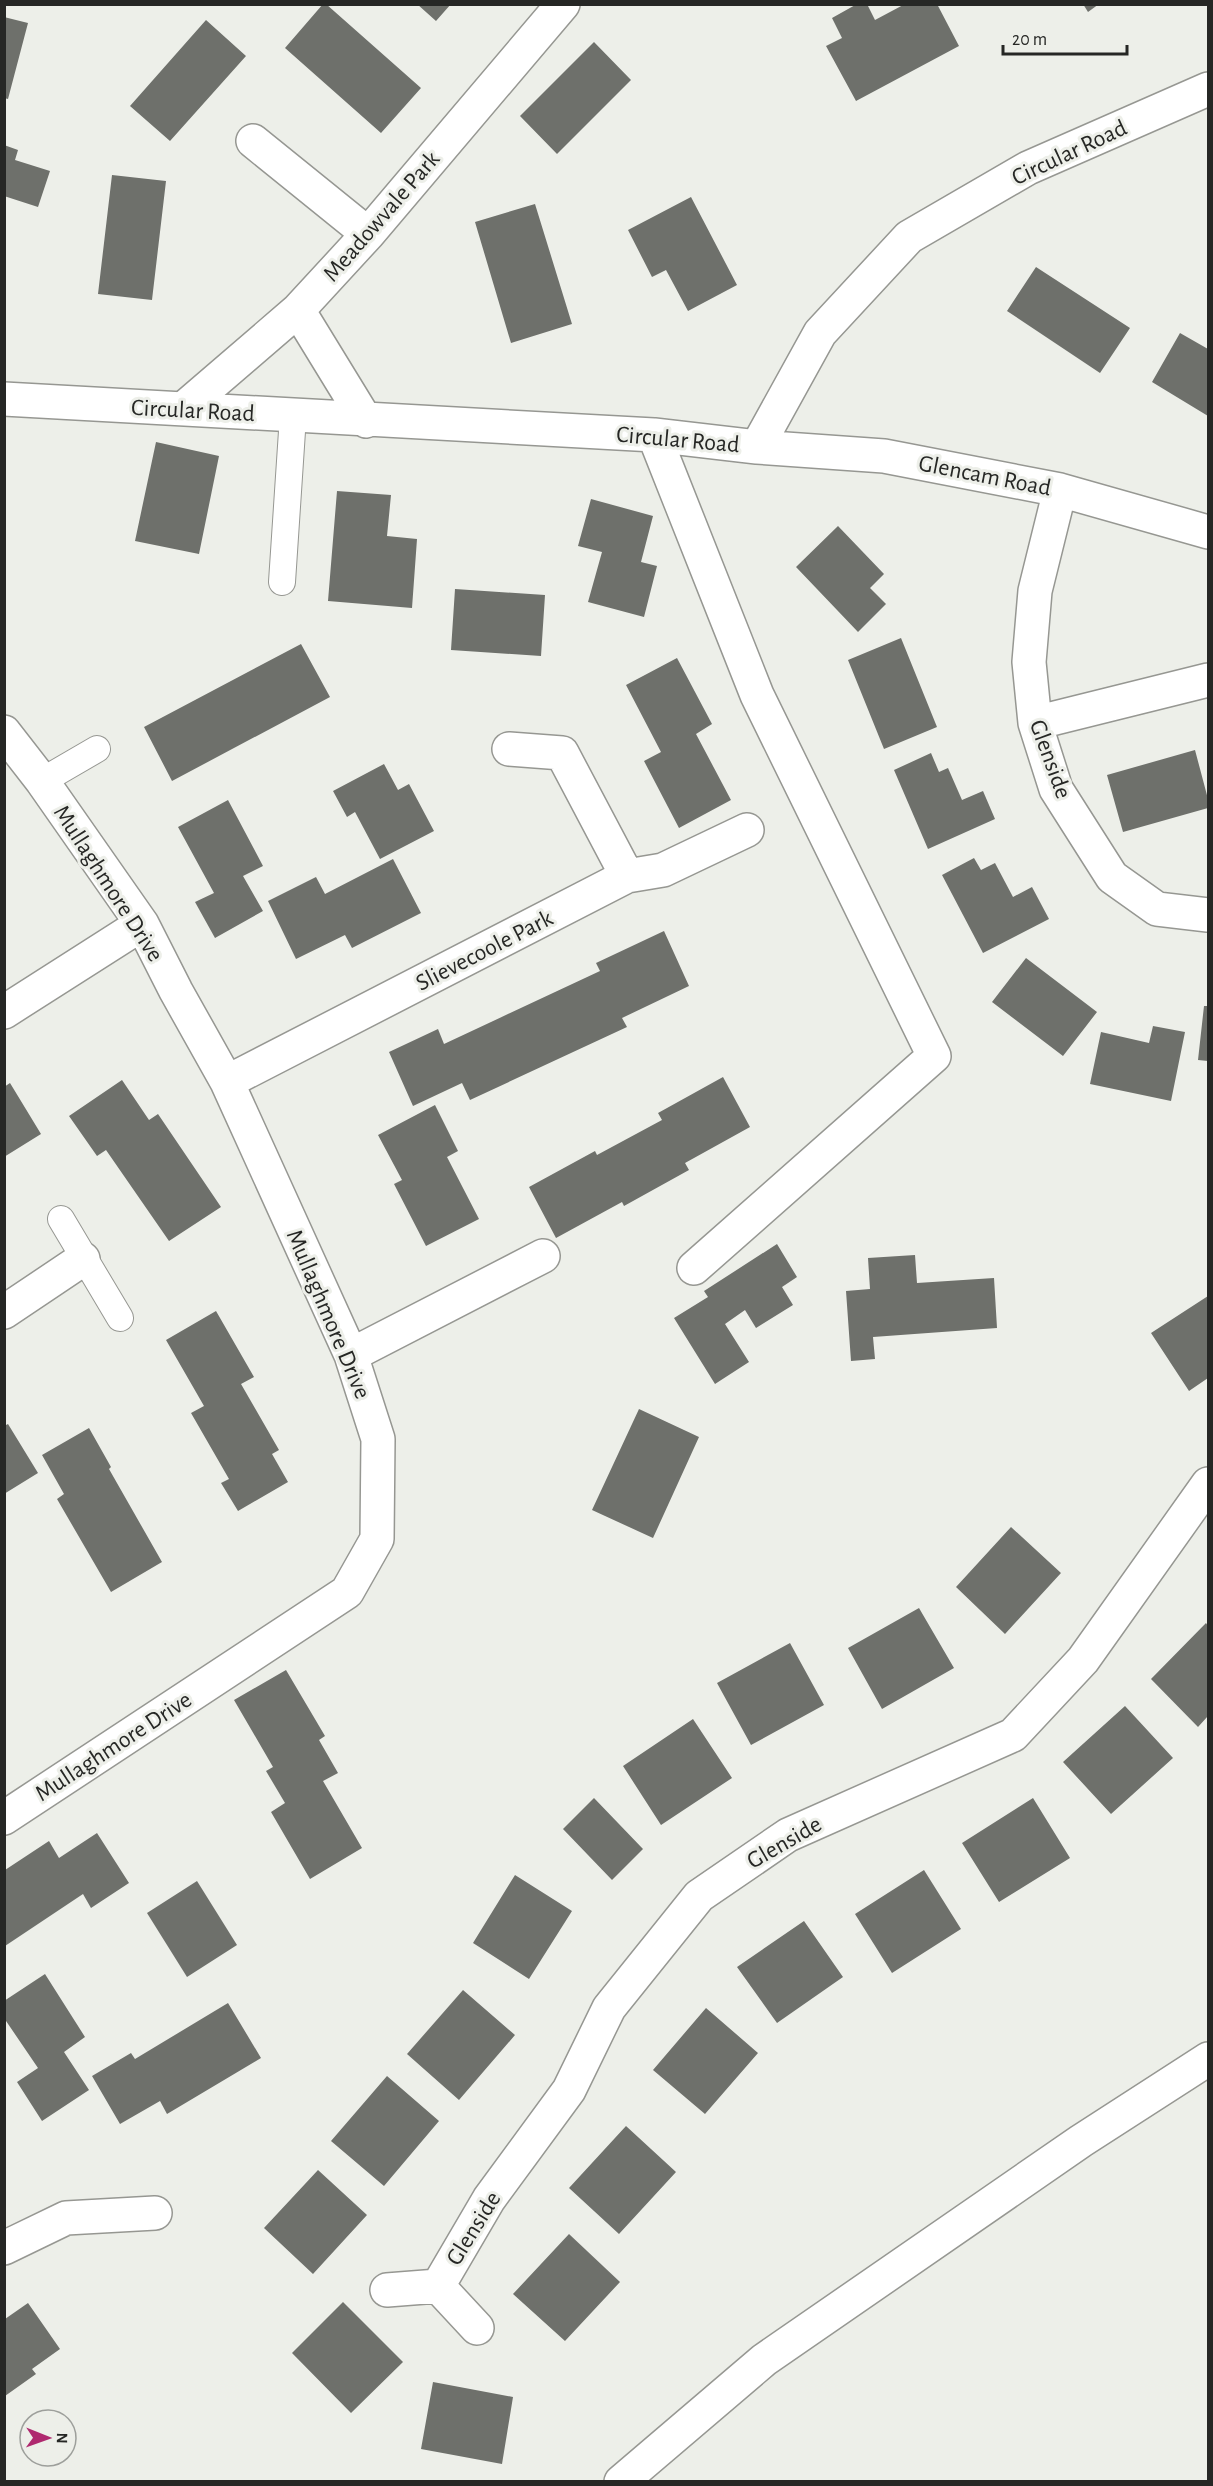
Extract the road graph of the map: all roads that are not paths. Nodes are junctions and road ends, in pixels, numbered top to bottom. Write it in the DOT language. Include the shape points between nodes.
graph roads {
  1 [pos="563,4"];
  2 [pos="1209,89"];
  3 [pos="252,141"];
  4 [pos="368,234"];
  5 [pos="298,310"];
  6 [pos="4,399"];
  7 [pos="183,410"];
  8 [pos="293,416"];
  9 [pos="366,421"];
  10 [pos="654,435"];
  11 [pos="757,447"];
  12 [pos="1060,490"];
  13 [pos="1209,532"];
  14 [pos="282,582"];
  15 [pos="1209,680"];
  16 [pos="1035,723"];
  17 [pos="4,732"];
  18 [pos="97,749"];
  19 [pos="509,749"];
  20 [pos="42,781"];
  21 [pos="747,830"];
  22 [pos="627,876"];
  23 [pos="1209,915"];
  24 [pos="142,924"];
  25 [pos="4,1012"];
  26 [pos="227,1082"];
  27 [pos="61,1219"];
  28 [pos="543,1257"];
  29 [pos="83,1258"];
  30 [pos="694,1268"];
  31 [pos="4,1312"];
  32 [pos="120,1318"];
  33 [pos="351,1355"];
  34 [pos="1209,1484"];
  35 [pos="4,1818"];
  36 [pos="1209,2059"];
  37 [pos="155,2212"];
  38 [pos="4,2248"];
  39 [pos="438,2286"];
  40 [pos="387,2290"];
  41 [pos="477,2328"];
  42 [pos="621,2481"];
  1 -- 4 [label="street, Meadowvale Park"];
  2 -- 11 [label="street, Circular Road" via="1028,168 909,237 820,333"];
  3 -- 4 [label="street"];
  4 -- 5 [label="street, Meadowvale Park"];
  5 -- 7 [label="street, Meadowvale Park"];
  5 -- 9 [label="street"];
  6 -- 7 [label="street, Circular Road"];
  7 -- 8 [label="street, Circular Road"];
  8 -- 9 [label="street, Circular Road"];
  8 -- 14 [label="lane"];
  9 -- 10 [label="street, Circular Road"];
  10 -- 11 [label="street, Circular Road"];
  10 -- 30 [label="street" via="757,695 934,1056"];
  11 -- 12 [label="street, Glencam Road" via="884,456"];
  12 -- 13 [label="street, Glencam Road"];
  12 -- 16 [label="street, Glenside" via="1035,591 1029,662"];
  15 -- 16 [label="street"];
  16 -- 23 [label="street, Glenside" via="1056,789 1112,877 1157,909"];
  17 -- 20 [label="street, Mullaghmore Drive"];
  18 -- 20 [label="lane"];
  19 -- 22 [label="street" via="562,753"];
  20 -- 24 [label="street, Mullaghmore Drive"];
  21 -- 22 [label="street, Slievecoole Park" via="663,870"];
  22 -- 26 [label="street, Slievecoole Park"];
  24 -- 25 [label="street"];
  24 -- 26 [label="street, Mullaghmore Drive"];
  26 -- 33 [label="street, Mullaghmore Drive"];
  27 -- 29 [label="lane"];
  28 -- 33 [label="street"];
  29 -- 31 [label="street"];
  29 -- 32 [label="lane"];
  33 -- 35 [label="street, Mullaghmore Drive" via="378,1439 377,1539 347,1592"];
  34 -- 39 [label="street, Glenside" via="1083,1660 1013,1735 788,1835 699,1896 609,2008 569,2090 489,2199"];
  36 -- 42 [label="street" via="1081,2141 764,2360"];
  37 -- 38 [label="street" via="66,2218"];
  39 -- 40 [label="street, Glenside"];
  39 -- 41 [label="street, Glenside"];
}
